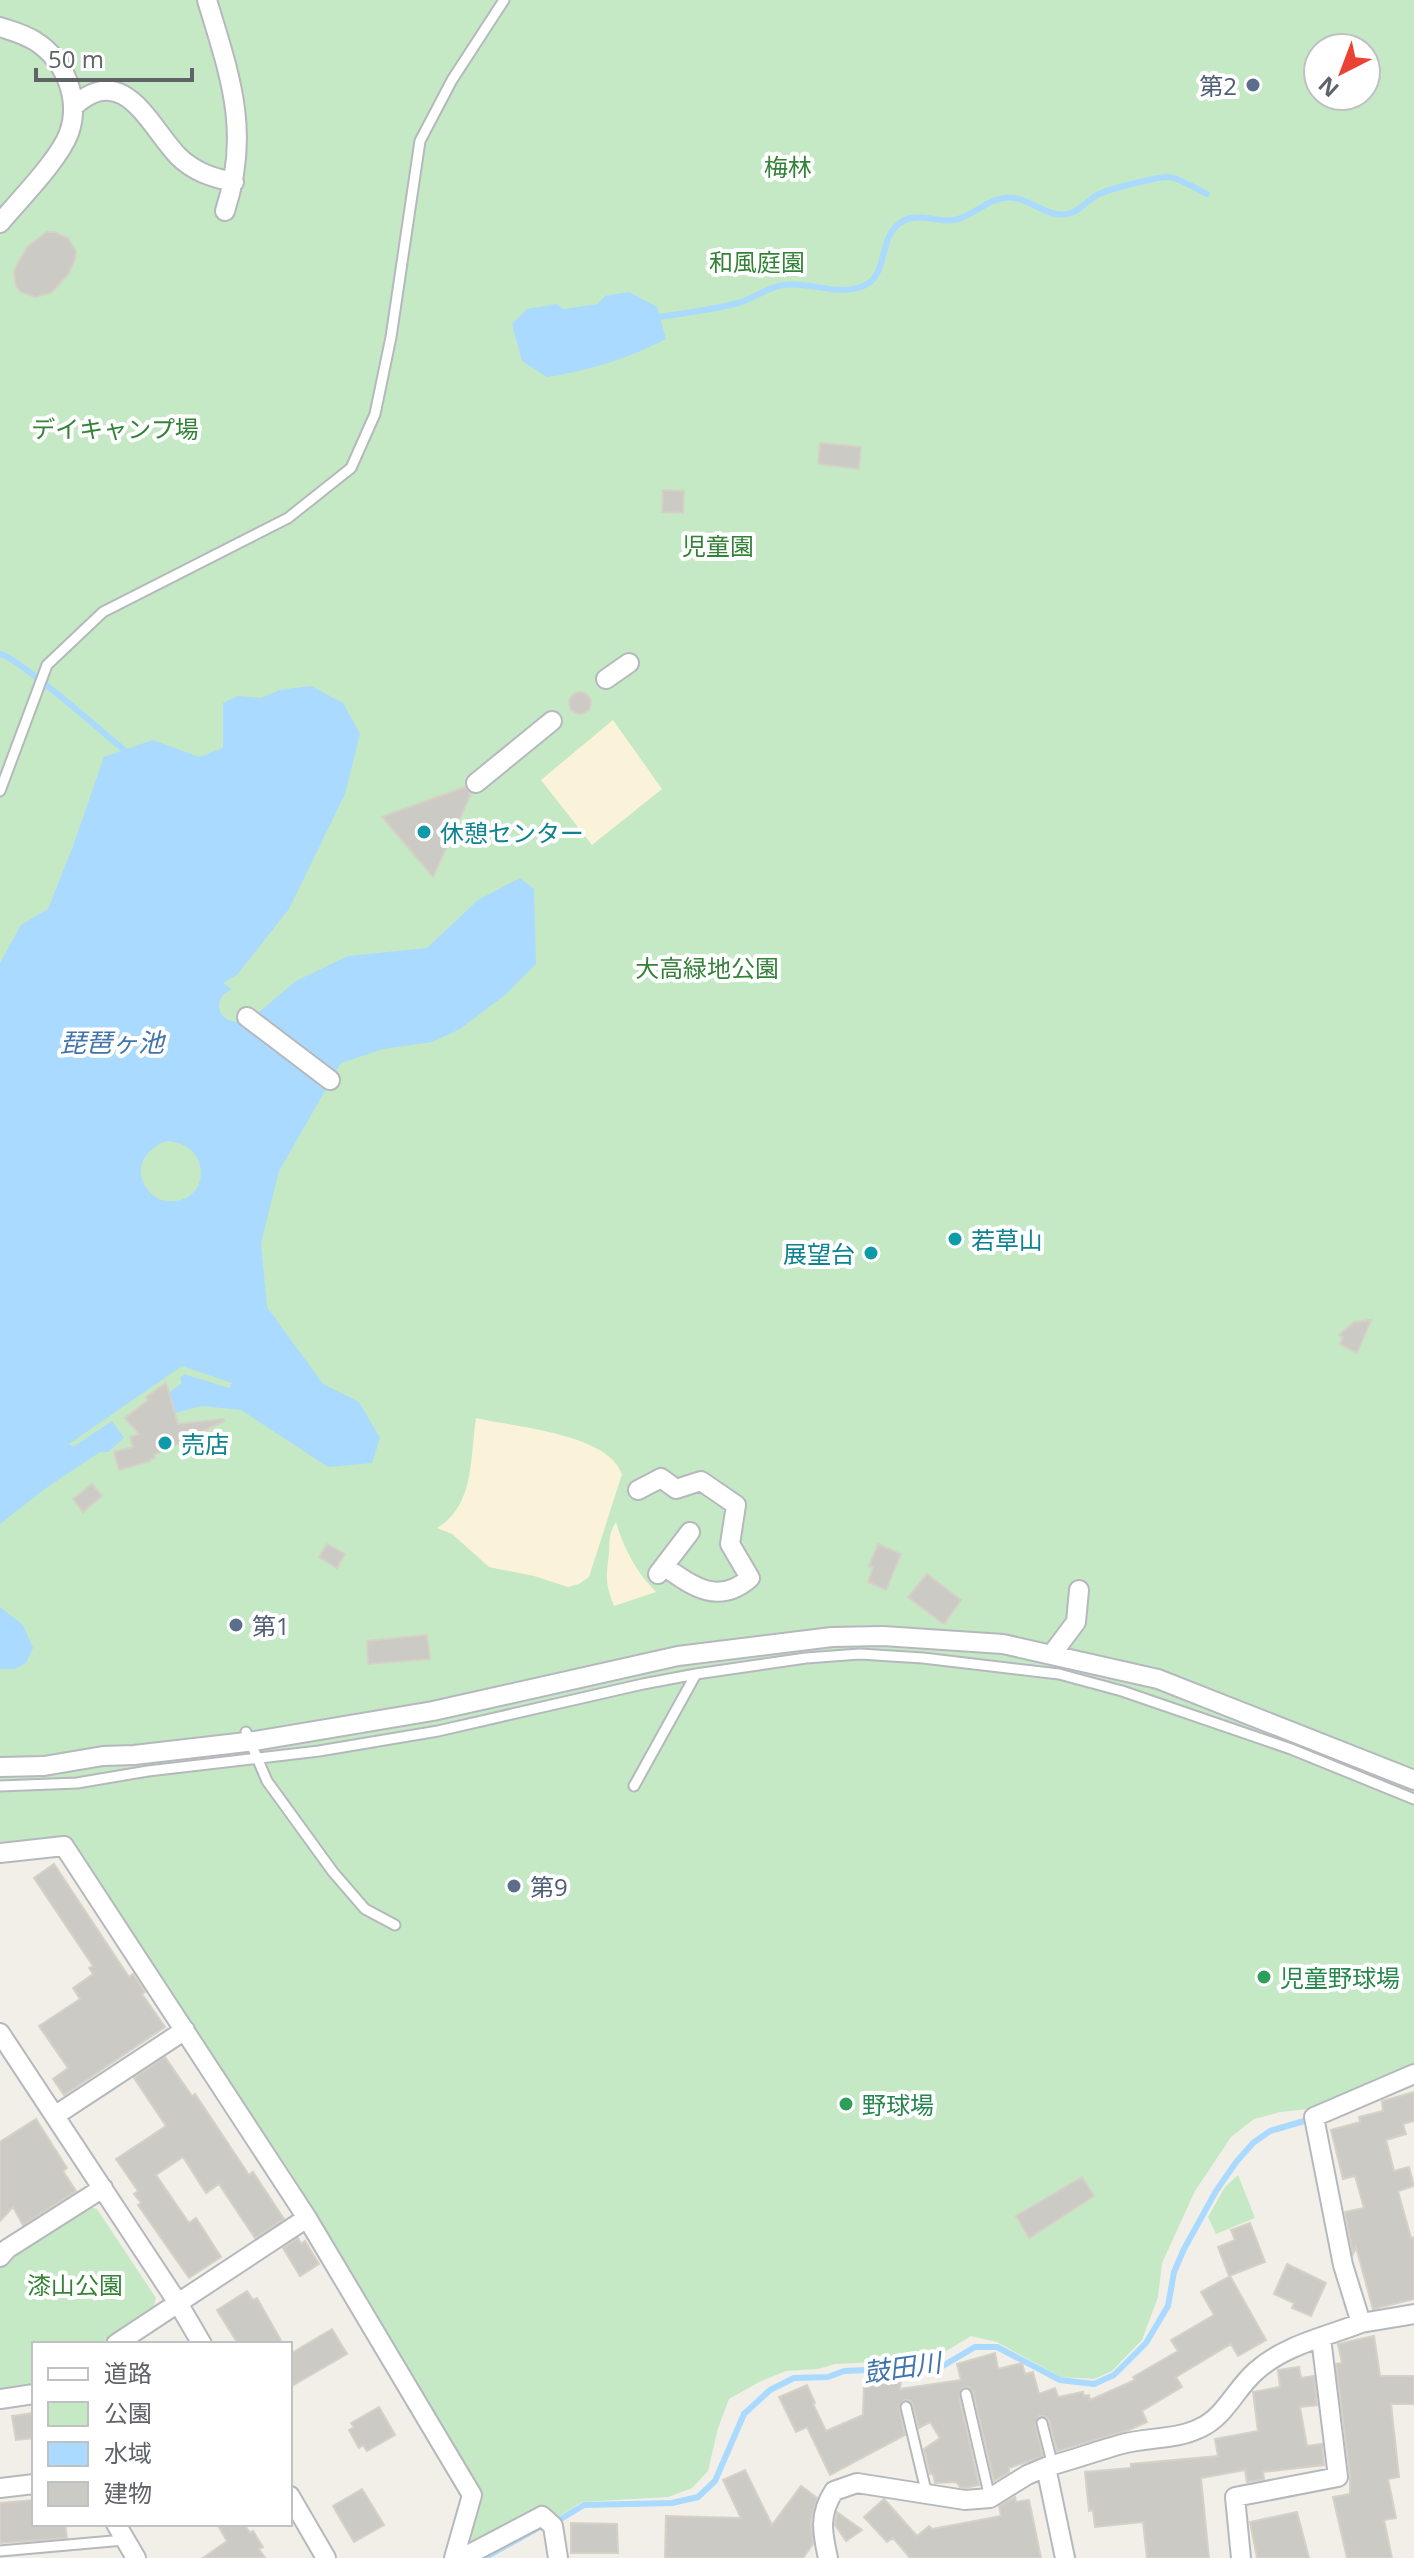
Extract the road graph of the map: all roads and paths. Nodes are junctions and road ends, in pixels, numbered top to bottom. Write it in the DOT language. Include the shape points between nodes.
graph roads {
  1 [pos="207,0"];
  2 [pos="504,0"];
  3 [pos="0,27"];
  4 [pos="73,107"];
  5 [pos="234,182"];
  6 [pos="225,211"];
  7 [pos="0,223"];
  8 [pos="629,663"];
  9 [pos="606,679"];
  10 [pos="552,721"];
  11 [pos="476,783"];
  12 [pos="0,791"];
  13 [pos="247,1017"];
  14 [pos="330,1080"];
  15 [pos="638,1490"];
  16 [pos="690,1532"];
  17 [pos="1079,1590"];
  18 [pos="1052,1654"];
  19 [pos="696,1674"];
  20 [pos="251,1744"];
  21 [pos="112,1752"];
  22 [pos="0,1767"];
  23 [pos="117,1776"];
  24 [pos="1414,1780"];
  25 [pos="0,1786"];
  26 [pos="634,1786"];
  27 [pos="1414,1799"];
  28 [pos="0,1853"];
  29 [pos="395,1925"];
  30 [pos="185,2030"];
  31 [pos="0,2033"];
  32 [pos="1414,2074"];
  33 [pos="56,2115"];
  34 [pos="103,2188"];
  35 [pos="307,2218"];
  36 [pos="0,2257"];
  37 [pos="178,2303"];
  38 [pos="1414,2314"];
  39 [pos="1361,2323"];
  40 [pos="1321,2338"];
  41 [pos="119,2342"];
  42 [pos="201,2342"];
  43 [pos="32,2394"];
  44 [pos="966,2394"];
  45 [pos="0,2399"];
  46 [pos="906,2407"];
  47 [pos="1042,2423"];
  48 [pos="1049,2466"];
  49 [pos="32,2484"];
  50 [pos="0,2488"];
  51 [pos="927,2495"];
  52 [pos="990,2498"];
  53 [pos="292,2499"];
  54 [pos="121,2532"];
  55 [pos="0,2551"];
  56 [pos="136,2558"];
  57 [pos="326,2558"];
  58 [pos="454,2558"];
  59 [pos="462,2558"];
  60 [pos="558,2558"];
  61 [pos="828,2558"];
  62 [pos="1065,2558"];
  63 [pos="1241,2558"];
  1 -- 5 [label="street" via="236,116"];
  2 -- 12 [label="lane" via="420,141 385,368 375,414 351,468 288,518 103,612 47,665"];
  3 -- 4 [label="street" via="24,35 51,54 69,83"];
  4 -- 5 [label="street" via="87,94 128,97 179,157 197,171"];
  4 -- 7 [label="street" via="68,136"];
  5 -- 6 [label="street"];
  8 -- 9 [label="street"];
  10 -- 11 [label="street"];
  13 -- 14 [label="street"];
  15 -- 16 [label="street" via="661,1478 676,1489 701,1481 736,1505 730,1544 750,1578 738,1589 718,1591 696,1589 661,1570"];
  17 -- 18 [label="street" via="1076,1622"];
  18 -- 20 [label="street" via="1003,1644 883,1636 776,1643 678,1656 404,1717"];
  18 -- 24 [label="street" via="1158,1679"];
  19 -- 20 [label="lane" via="438,1731 319,1751"];
  19 -- 26 [label="lane"];
  19 -- 27 [label="lane" via="860,1654 1059,1674 1236,1730"];
  20 -- 21 [label="street"];
  20 -- 23 [label="lane"];
  20 -- 29 [label="lane" via="267,1781 333,1872 365,1909"];
  21 -- 22 [label="street" via="44,1766"];
  21 -- 23 [label="lane"];
  23 -- 25 [label="lane"];
  28 -- 30 [label="street" via="64,1846"];
  30 -- 33 [label="street"];
  30 -- 35 [label="street"];
  31 -- 33 [label="street"];
  32 -- 39 [label="street" via="1314,2117 1343,2265"];
  33 -- 34 [label="street"];
  34 -- 36 [label="street"];
  34 -- 37 [label="street"];
  35 -- 37 [label="street"];
  35 -- 58 [label="street" via="472,2495"];
  37 -- 41 [label="street"];
  37 -- 42 [label="street"];
  38 -- 39 [label="street"];
  39 -- 40 [label="street"];
  40 -- 48 [label="street" via="1298,2344 1265,2364 1203,2427"];
  40 -- 63 [label="street" via="1338,2477 1235,2497"];
  43 -- 45 [label="street"];
  44 -- 52 [label="lane"];
  46 -- 51 [label="lane"];
  47 -- 48 [label="lane"];
  48 -- 52 [label="street"];
  48 -- 62 [label="street"];
  49 -- 50 [label="street"];
  51 -- 52 [label="street"];
  51 -- 61 [label="street" via="857,2483 834,2491 822,2521"];
  53 -- 57 [label="street"];
  54 -- 55 [label="lane"];
  54 -- 56 [label="street"];
  59 -- 60 [label="street" via="542,2516 553,2526"];
}
